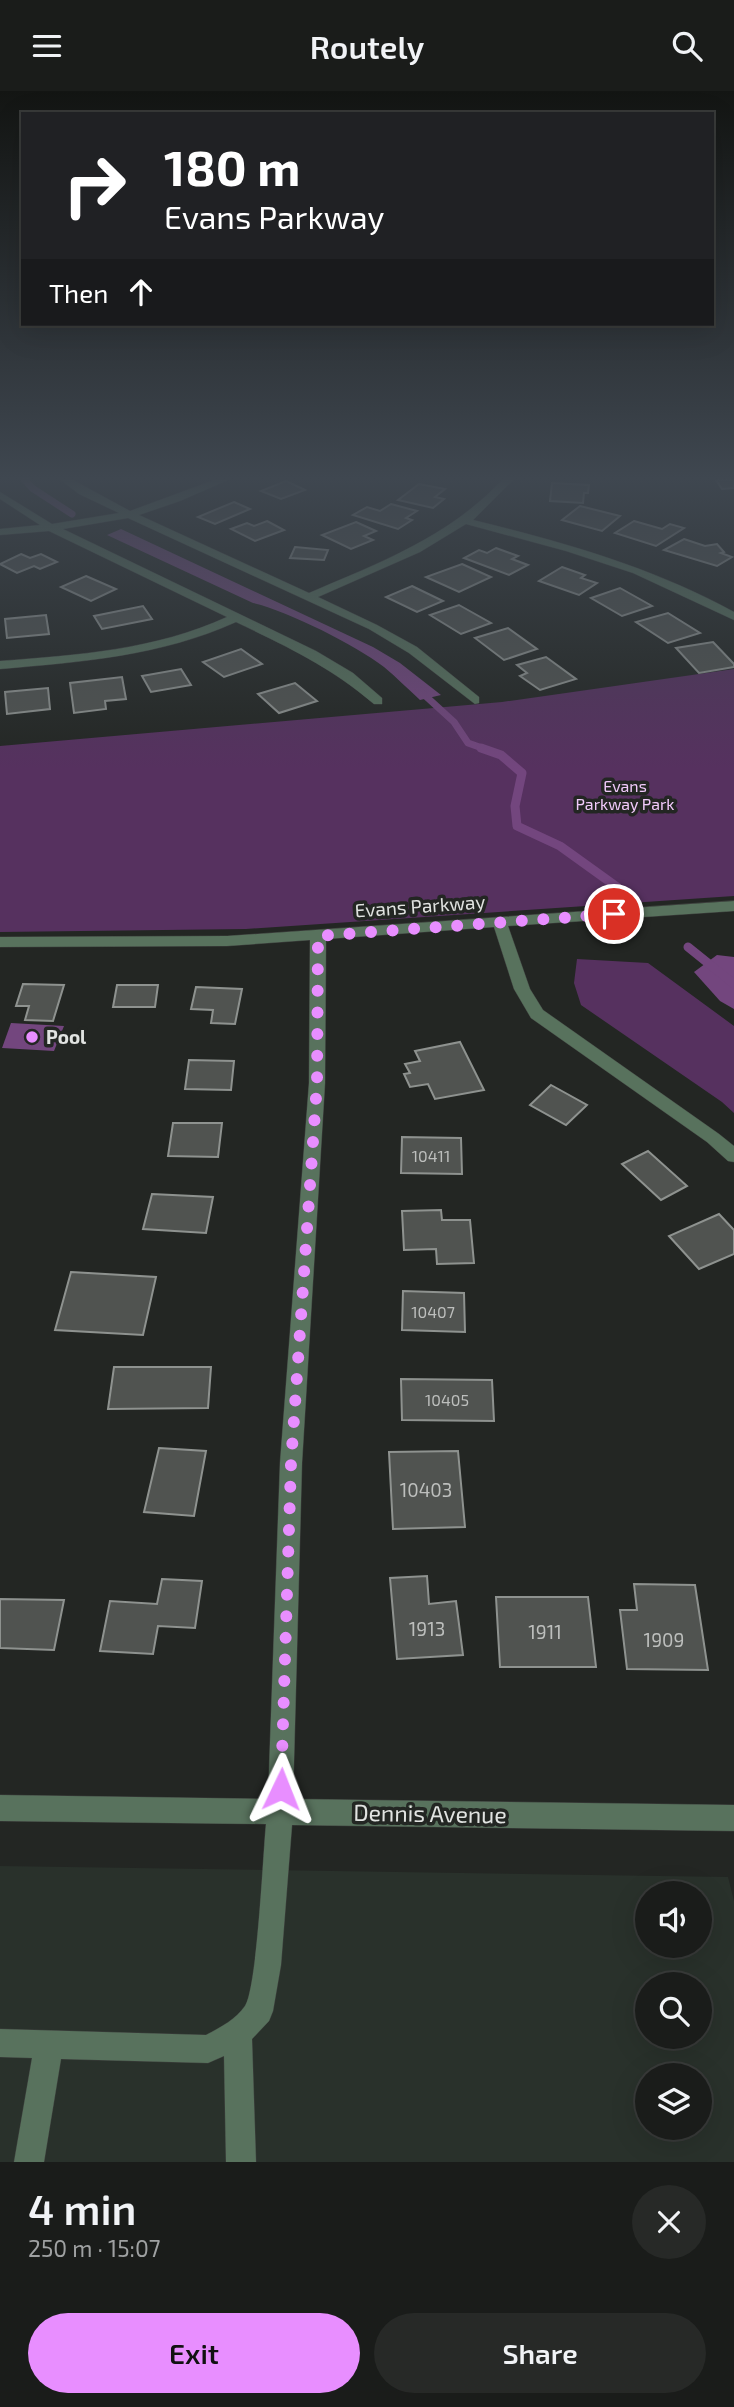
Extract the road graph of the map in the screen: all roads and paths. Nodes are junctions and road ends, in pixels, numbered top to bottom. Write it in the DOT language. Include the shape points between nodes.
graph roads {
  1 [pos="151,577"];
  2 [pos="265,577"];
  3 [pos="354,577"];
  4 [pos="655,577"];
  5 [pos="309,597"];
  6 [pos="734,617"];
  7 [pos="235,618"];
  8 [pos="0,665"];
  9 [pos="475,700"];
  10 [pos="378,701"];
  11 [pos="734,907"];
  12 [pos="499,921"];
  13 [pos="318,936"];
  14 [pos="0,942"];
  15 [pos="734,1156"];
  16 [pos="0,1808"];
  17 [pos="280,1813"];
  18 [pos="734,1818"];
  19 [pos="238,2034"];
  20 [pos="0,2043"];
  21 [pos="49,2044"];
  22 [pos="29,2162"];
  23 [pos="242,2162"];
  1 -- 7 [label="street"];
  2 -- 5 [label="street"];
  3 -- 5 [label="street"];
  4 -- 6 [label="street"];
  5 -- 9 [label="street" via="413,650"];
  7 -- 8 [label="street" via="161,646"];
  7 -- 10 [label="street" via="312,654 349,676"];
  11 -- 12 [label="street"];
  12 -- 13 [label="street, Evans Parkway"];
  12 -- 15 [label="street, Evans Parkway" via="522,989 537,1014"];
  13 -- 14 [label="street, Evans Parkway"];
  13 -- 17 [label="street" via="317,1083 291,1463"];
  16 -- 17 [label="street, Dennis Avenue"];
  17 -- 18 [label="street, Dennis Avenue"];
  17 -- 19 [label="street" via="259,2011"];
  19 -- 21 [label="street" via="208,2049"];
  19 -- 23 [label="street"];
  20 -- 21 [label="street"];
  21 -- 22 [label="street"];
}
